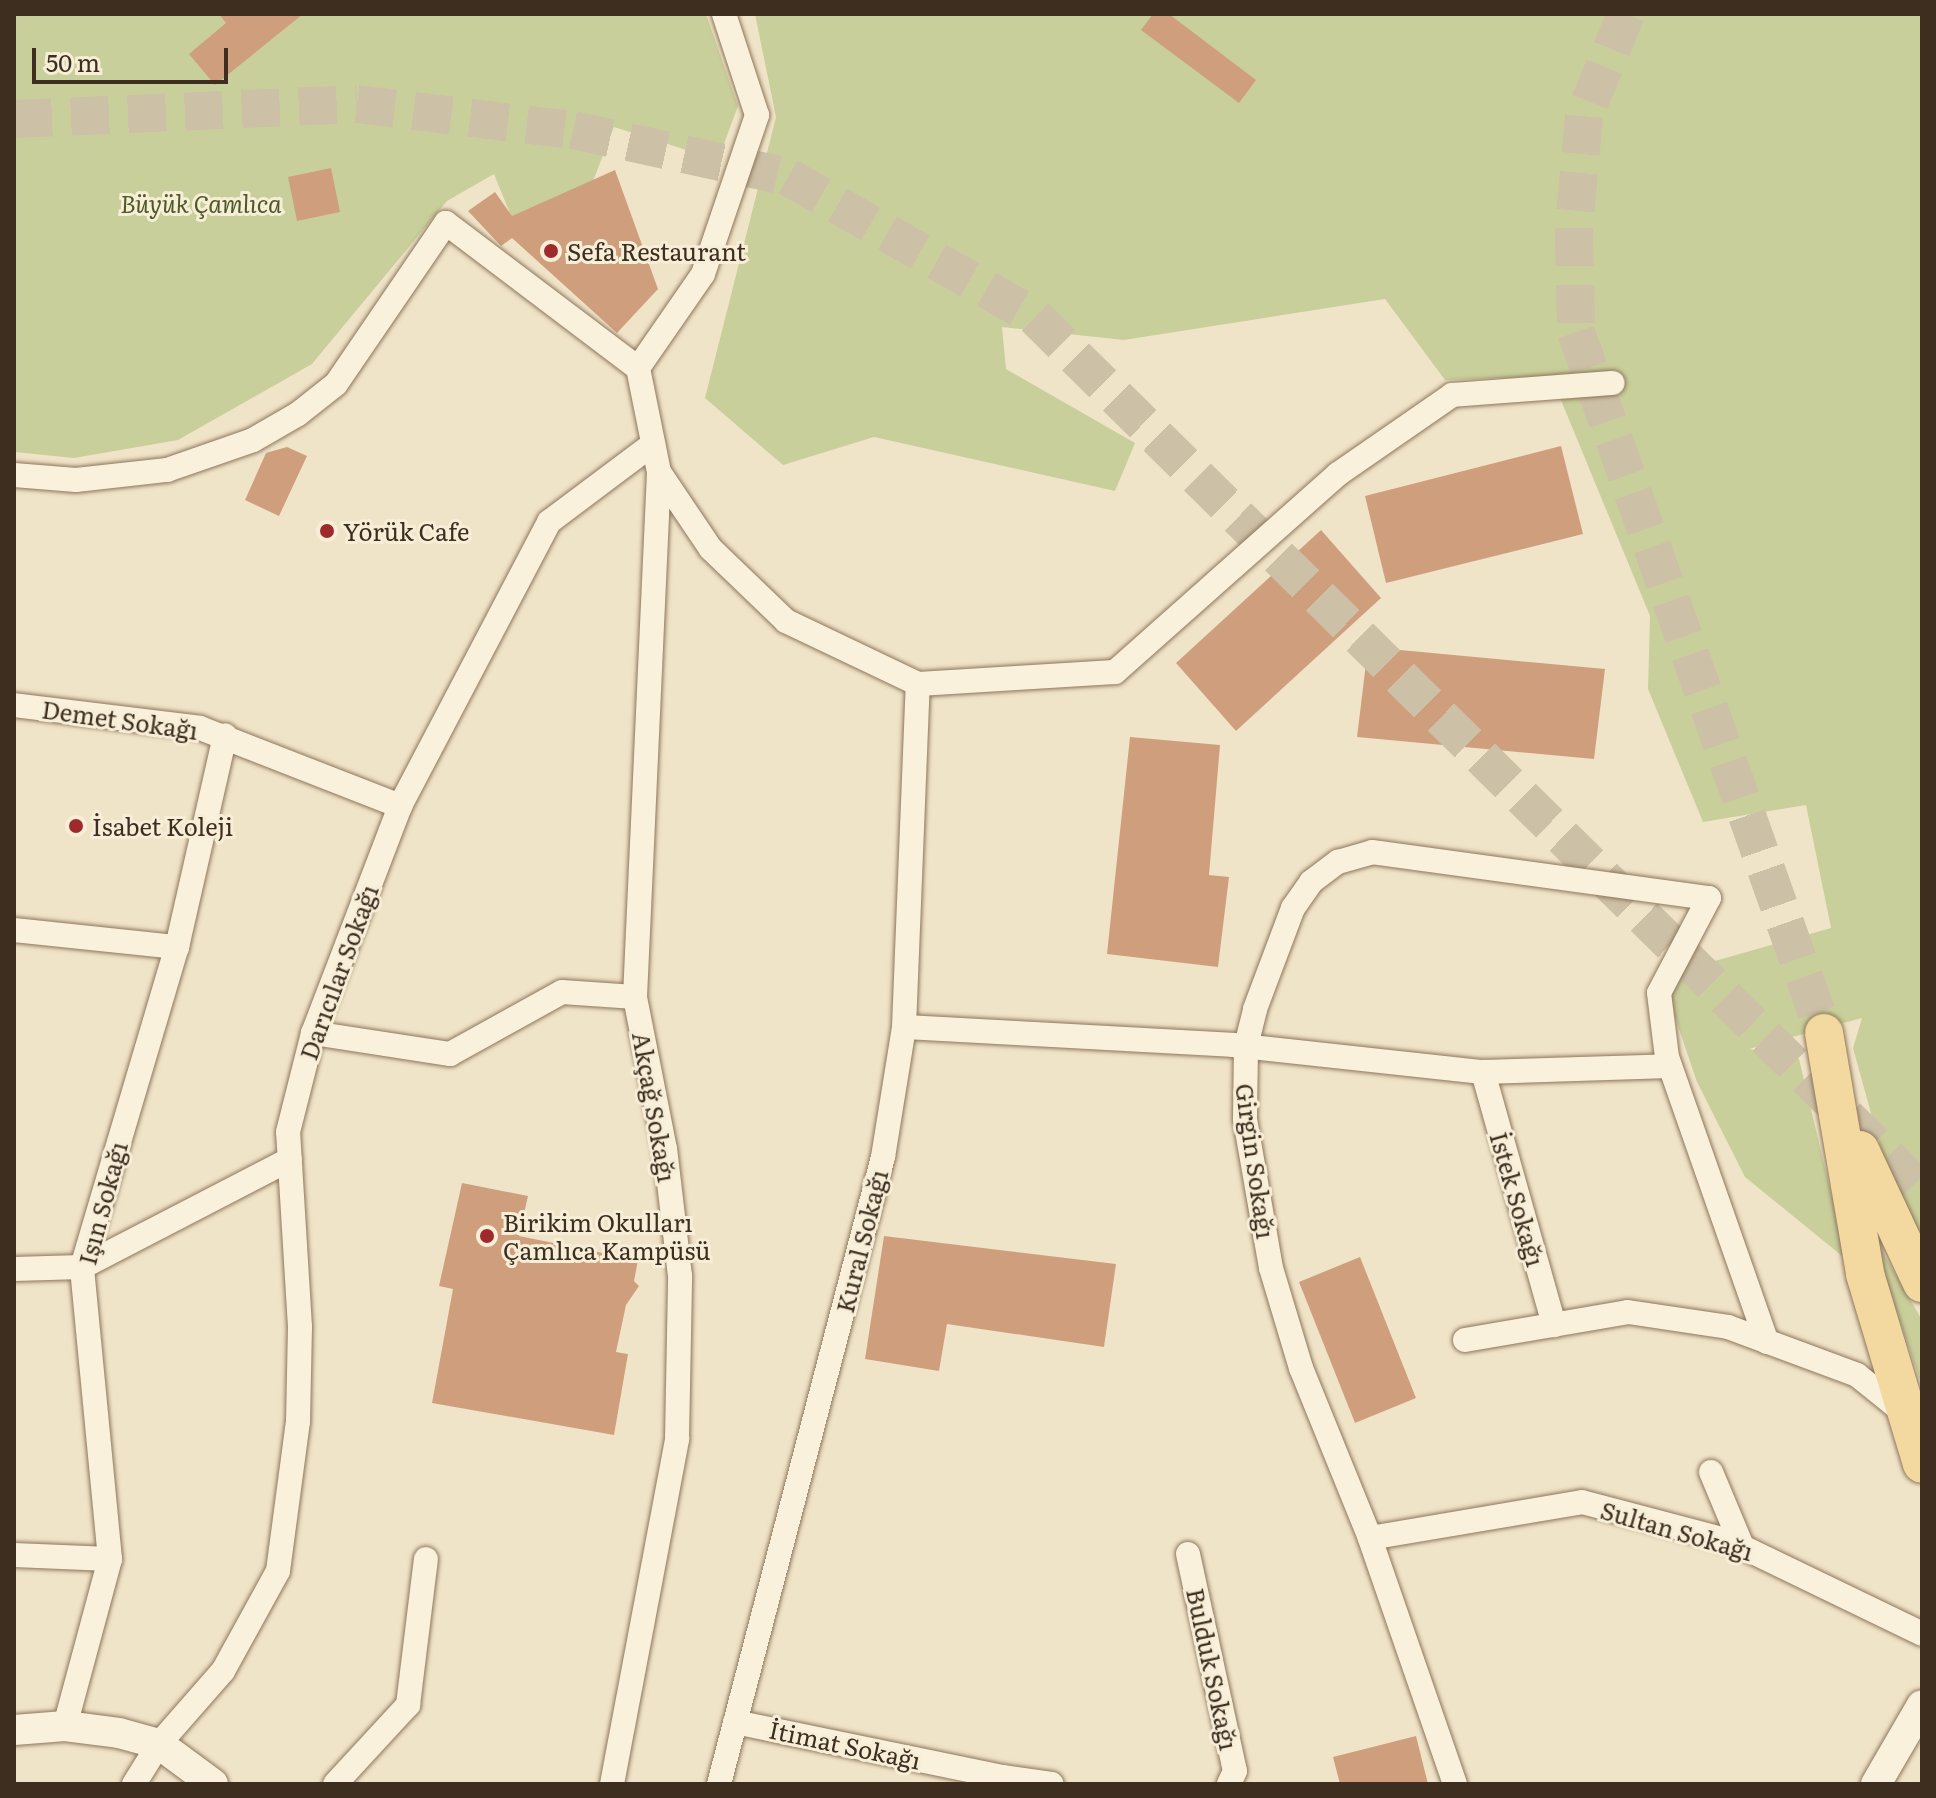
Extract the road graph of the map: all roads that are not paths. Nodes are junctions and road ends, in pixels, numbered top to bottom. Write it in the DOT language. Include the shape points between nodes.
graph roads {
  1 [pos="724,14"];
  2 [pos="638,368"];
  3 [pos="1613,383"];
  4 [pos="653,444"];
  5 [pos="659,472"];
  6 [pos="14,475"];
  7 [pos="918,684"];
  8 [pos="14,705"];
  9 [pos="225,735"];
  10 [pos="400,806"];
  11 [pos="14,930"];
  12 [pos="177,947"];
  13 [pos="635,997"];
  14 [pos="904,1027"];
  15 [pos="313,1033"];
  16 [pos="1246,1046"];
  17 [pos="1670,1066"];
  18 [pos="1483,1072"];
  19 [pos="290,1159"];
  20 [pos="82,1267"];
  21 [pos="14,1269"];
  22 [pos="1922,1283"];
  23 [pos="1554,1325"];
  24 [pos="1465,1340"];
  25 [pos="1767,1342"];
  26 [pos="1903,1412"];
  27 [pos="1922,1464"];
  28 [pos="1711,1472"];
  29 [pos="1370,1538"];
  30 [pos="1742,1546"];
  31 [pos="1188,1554"];
  32 [pos="14,1555"];
  33 [pos="110,1559"];
  34 [pos="426,1559"];
  35 [pos="1922,1634"];
  36 [pos="1922,1706"];
  37 [pos="735,1722"];
  38 [pos="65,1726"];
  39 [pos="14,1730"];
  40 [pos="159,1744"];
  41 [pos="1001,1780"];
  42 [pos="134,1784"];
  43 [pos="213,1784"];
  44 [pos="335,1784"];
  45 [pos="612,1784"];
  46 [pos="719,1784"];
  47 [pos="1052,1784"];
  48 [pos="1229,1784"];
  49 [pos="1455,1784"];
  50 [pos="1876,1784"];
  1 -- 2 [label="street" via="757,115 703,274"];
  2 -- 4 [label="street"];
  2 -- 6 [label="street" via="446,223 336,384 298,414 253,440 167,470 91,480"];
  3 -- 7 [label="street" via="1452,395 1338,474 1115,672"];
  4 -- 5 [label="street"];
  4 -- 10 [label="street, Darıcılar Sokağı" via="549,522"];
  5 -- 7 [label="street" via="711,549 786,621"];
  5 -- 13 [label="street, Akçağ Sokağı"];
  7 -- 14 [label="street, Kural Sokağı"];
  8 -- 9 [label="street, Demet Sokağı"];
  9 -- 10 [label="street, Demet Sokağı"];
  9 -- 12 [label="street, Işın Sokağı"];
  10 -- 15 [label="street, Darıcılar Sokağı"];
  11 -- 12 [label="street"];
  12 -- 20 [label="street, Işın Sokağı"];
  13 -- 15 [label="street" via="562,992 450,1054"];
  13 -- 45 [label="street, Akçağ Sokağı" via="665,1149 680,1276 677,1439"];
  14 -- 16 [label="street"];
  14 -- 37 [label="street, Kural Sokağı" via="883,1157"];
  15 -- 19 [label="street, Darıcılar Sokağı" via="288,1132"];
  16 -- 17 [label="street, Girgin Sokağı" via="1293,908 1311,882 1353,855 1372,852 1709,898 1659,993"];
  16 -- 18 [label="street"];
  16 -- 29 [label="street, Girgin Sokağı" via="1245,1119 1271,1268 1301,1368"];
  17 -- 18 [label="street"];
  17 -- 25 [label="street"];
  18 -- 23 [label="street, İstek Sokağı"];
  19 -- 20 [label="street"];
  19 -- 40 [label="street, Darıcılar Sokağı" via="300,1327 298,1422 278,1571 223,1671"];
  20 -- 21 [label="street"];
  20 -- 33 [label="street, Işın Sokağı"];
  22 -- 26 [label="main road" via="1868,1176 1824,1033 1862,1262"];
  23 -- 24 [label="street"];
  23 -- 25 [label="street" via="1628,1312 1728,1327"];
  25 -- 26 [label="street" via="1857,1375"];
  26 -- 27 [label="main road"];
  28 -- 30 [label="street"];
  29 -- 30 [label="street, Sultan Sokağı" via="1582,1502"];
  29 -- 49 [label="street, Girgin Sokağı"];
  30 -- 35 [label="street, Sultan Sokağı"];
  31 -- 48 [label="street, Bulduk Sokağı" via="1235,1771"];
  32 -- 33 [label="street"];
  33 -- 38 [label="street, Işın Sokağı"];
  34 -- 44 [label="street" via="408,1705"];
  36 -- 50 [label="street"];
  37 -- 41 [label="street, İtimat Sokağı"];
  37 -- 46 [label="street, Kural Sokağı"];
  38 -- 39 [label="street"];
  38 -- 40 [label="street"];
  40 -- 42 [label="street, Darıcılar Sokağı"];
  40 -- 43 [label="street"];
  41 -- 47 [label="street, İtimat Sokağı"];
}
